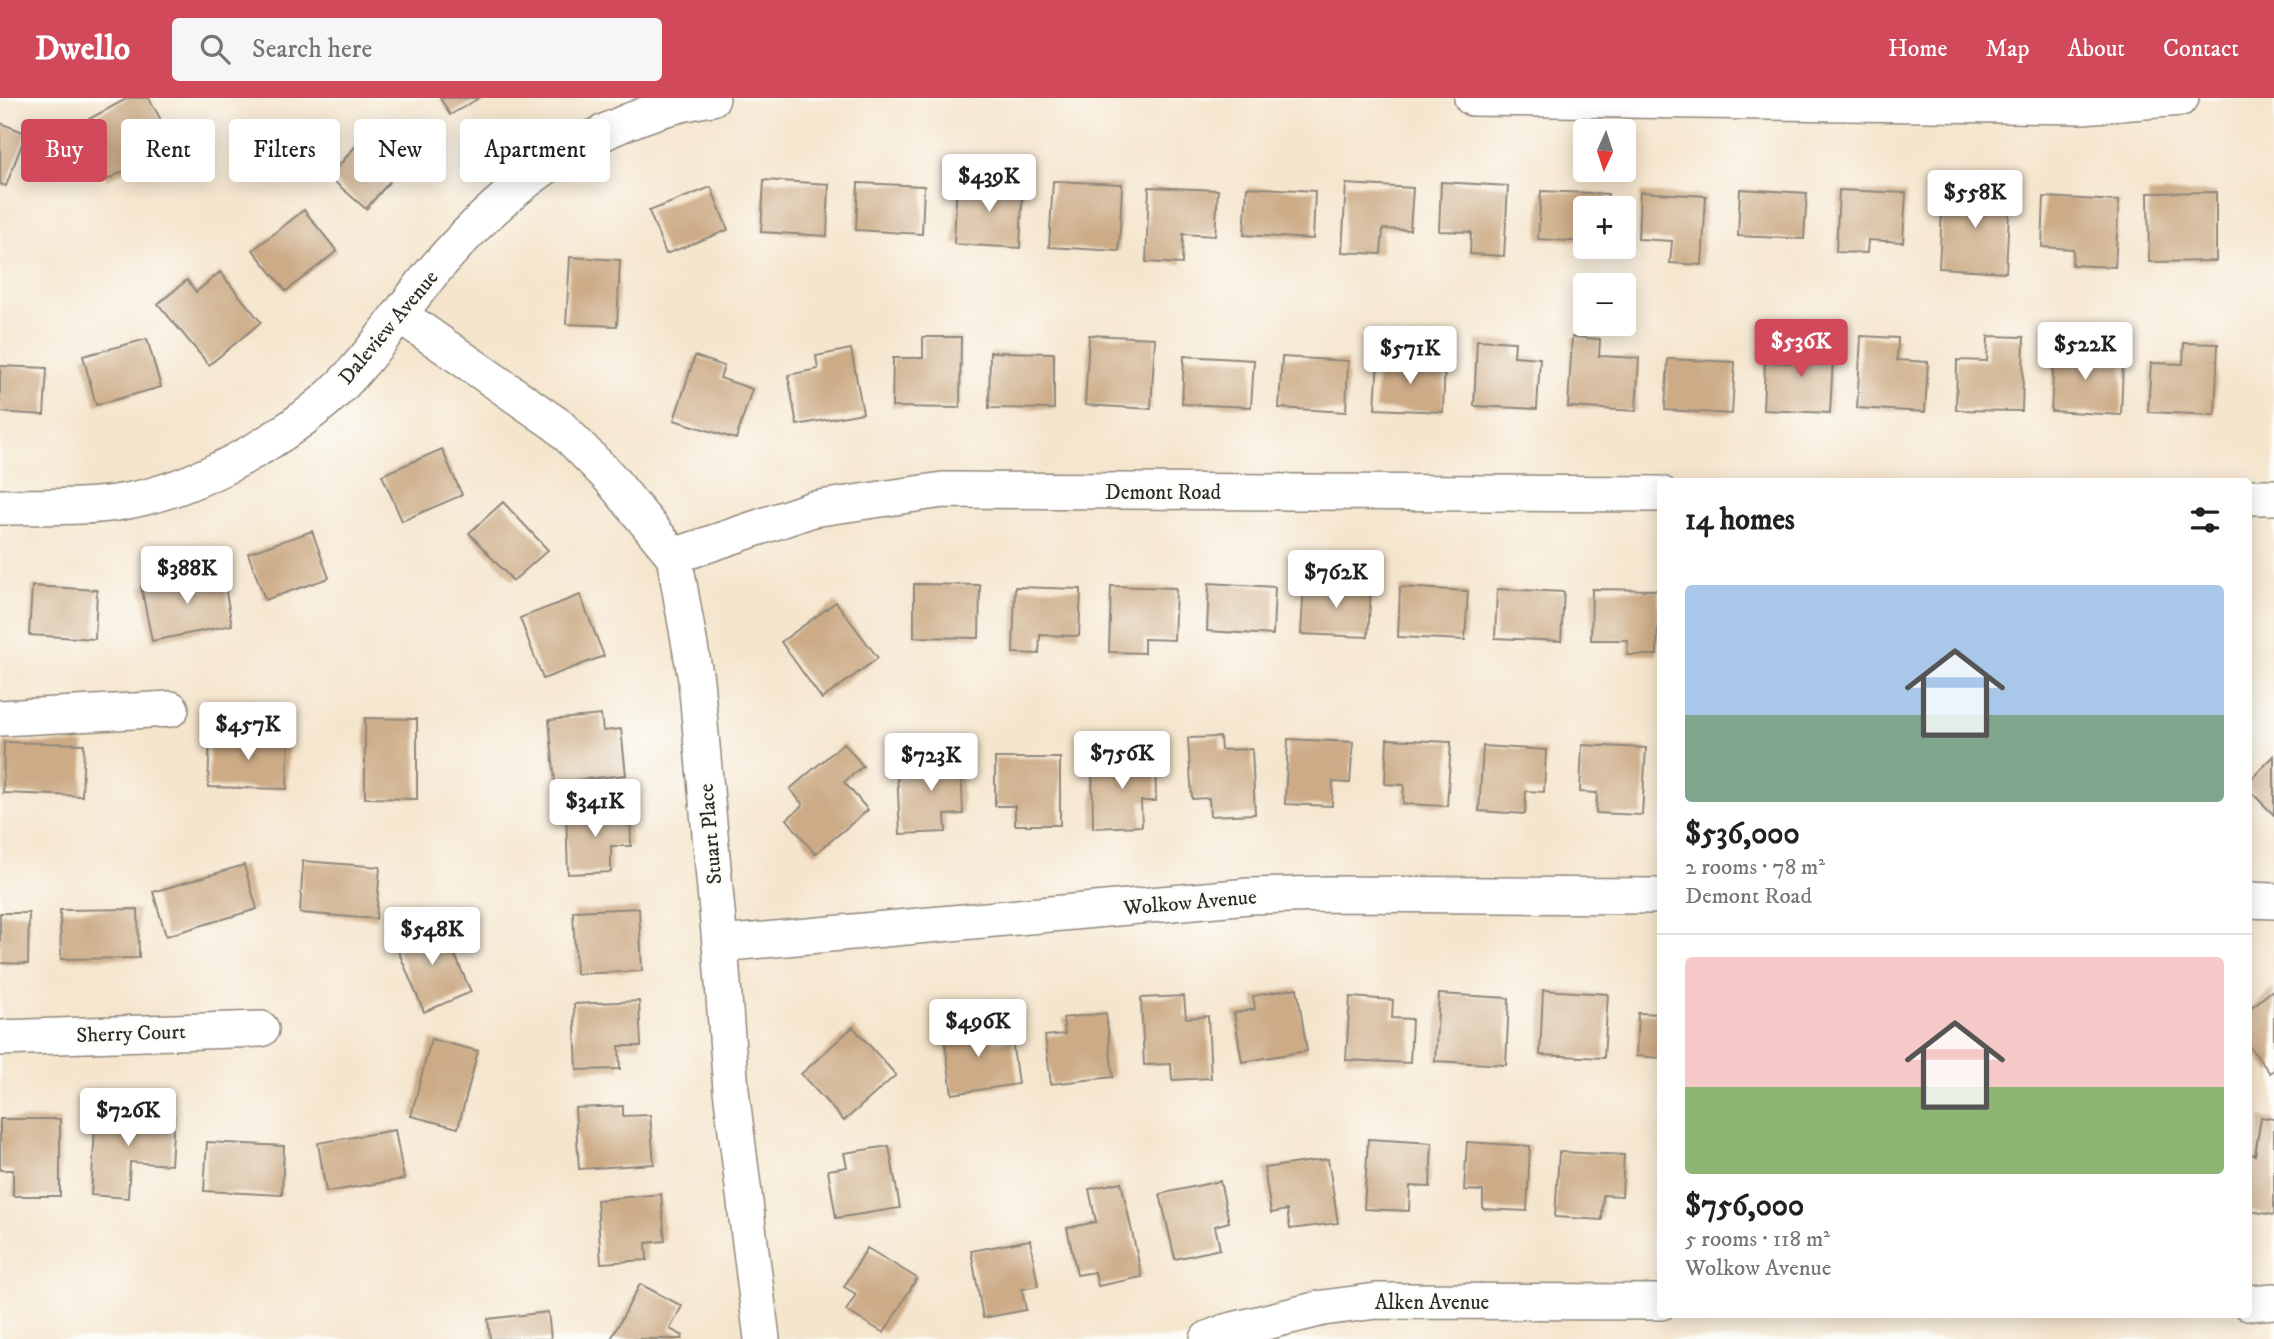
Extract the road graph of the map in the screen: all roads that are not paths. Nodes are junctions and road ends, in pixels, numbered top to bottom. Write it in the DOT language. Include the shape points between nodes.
graph roads {
  1 [pos="712,98"];
  2 [pos="1472,98"];
  3 [pos="2181,98"];
  4 [pos="1955,102"];
  5 [pos="400,315"];
  6 [pos="1657,494"];
  7 [pos="2252,497"];
  8 [pos="2274,497"];
  9 [pos="0,508"];
  10 [pos="674,556"];
  11 [pos="171,709"];
  12 [pos="0,718"];
  13 [pos="1657,896"];
  14 [pos="2252,900"];
  15 [pos="2274,901"];
  16 [pos="720,944"];
  17 [pos="261,1028"];
  18 [pos="0,1038"];
  19 [pos="2274,1301"];
  20 [pos="1657,1302"];
  21 [pos="2252,1303"];
  22 [pos="762,1339"];
  23 [pos="1208,1339"];
  1 -- 5 [label="street, Daleview Avenue" via="617,127 541,168 481,219"];
  2 -- 4 [label="street"];
  3 -- 4 [label="street" via="2082,106"];
  5 -- 9 [label="street, Daleview Avenue" via="325,401 250,454 167,490 127,501"];
  5 -- 10 [label="street, Stuart Place" via="559,426 610,478"];
  6 -- 10 [label="street, Demont Road" via="943,491 813,509"];
  7 -- 8 [label="street"];
  10 -- 16 [label="street, Stuart Place" via="696,680"];
  11 -- 12 [label="street"];
  13 -- 16 [label="street, Wolkow Avenue" via="1249,896"];
  14 -- 15 [label="street"];
  16 -- 22 [label="street, Stuart Place" via="731,1090"];
  17 -- 18 [label="street, Sherry Court"];
  19 -- 21 [label="street"];
  20 -- 23 [label="street, Alken Avenue" via="1376,1301 1323,1308"];
}
